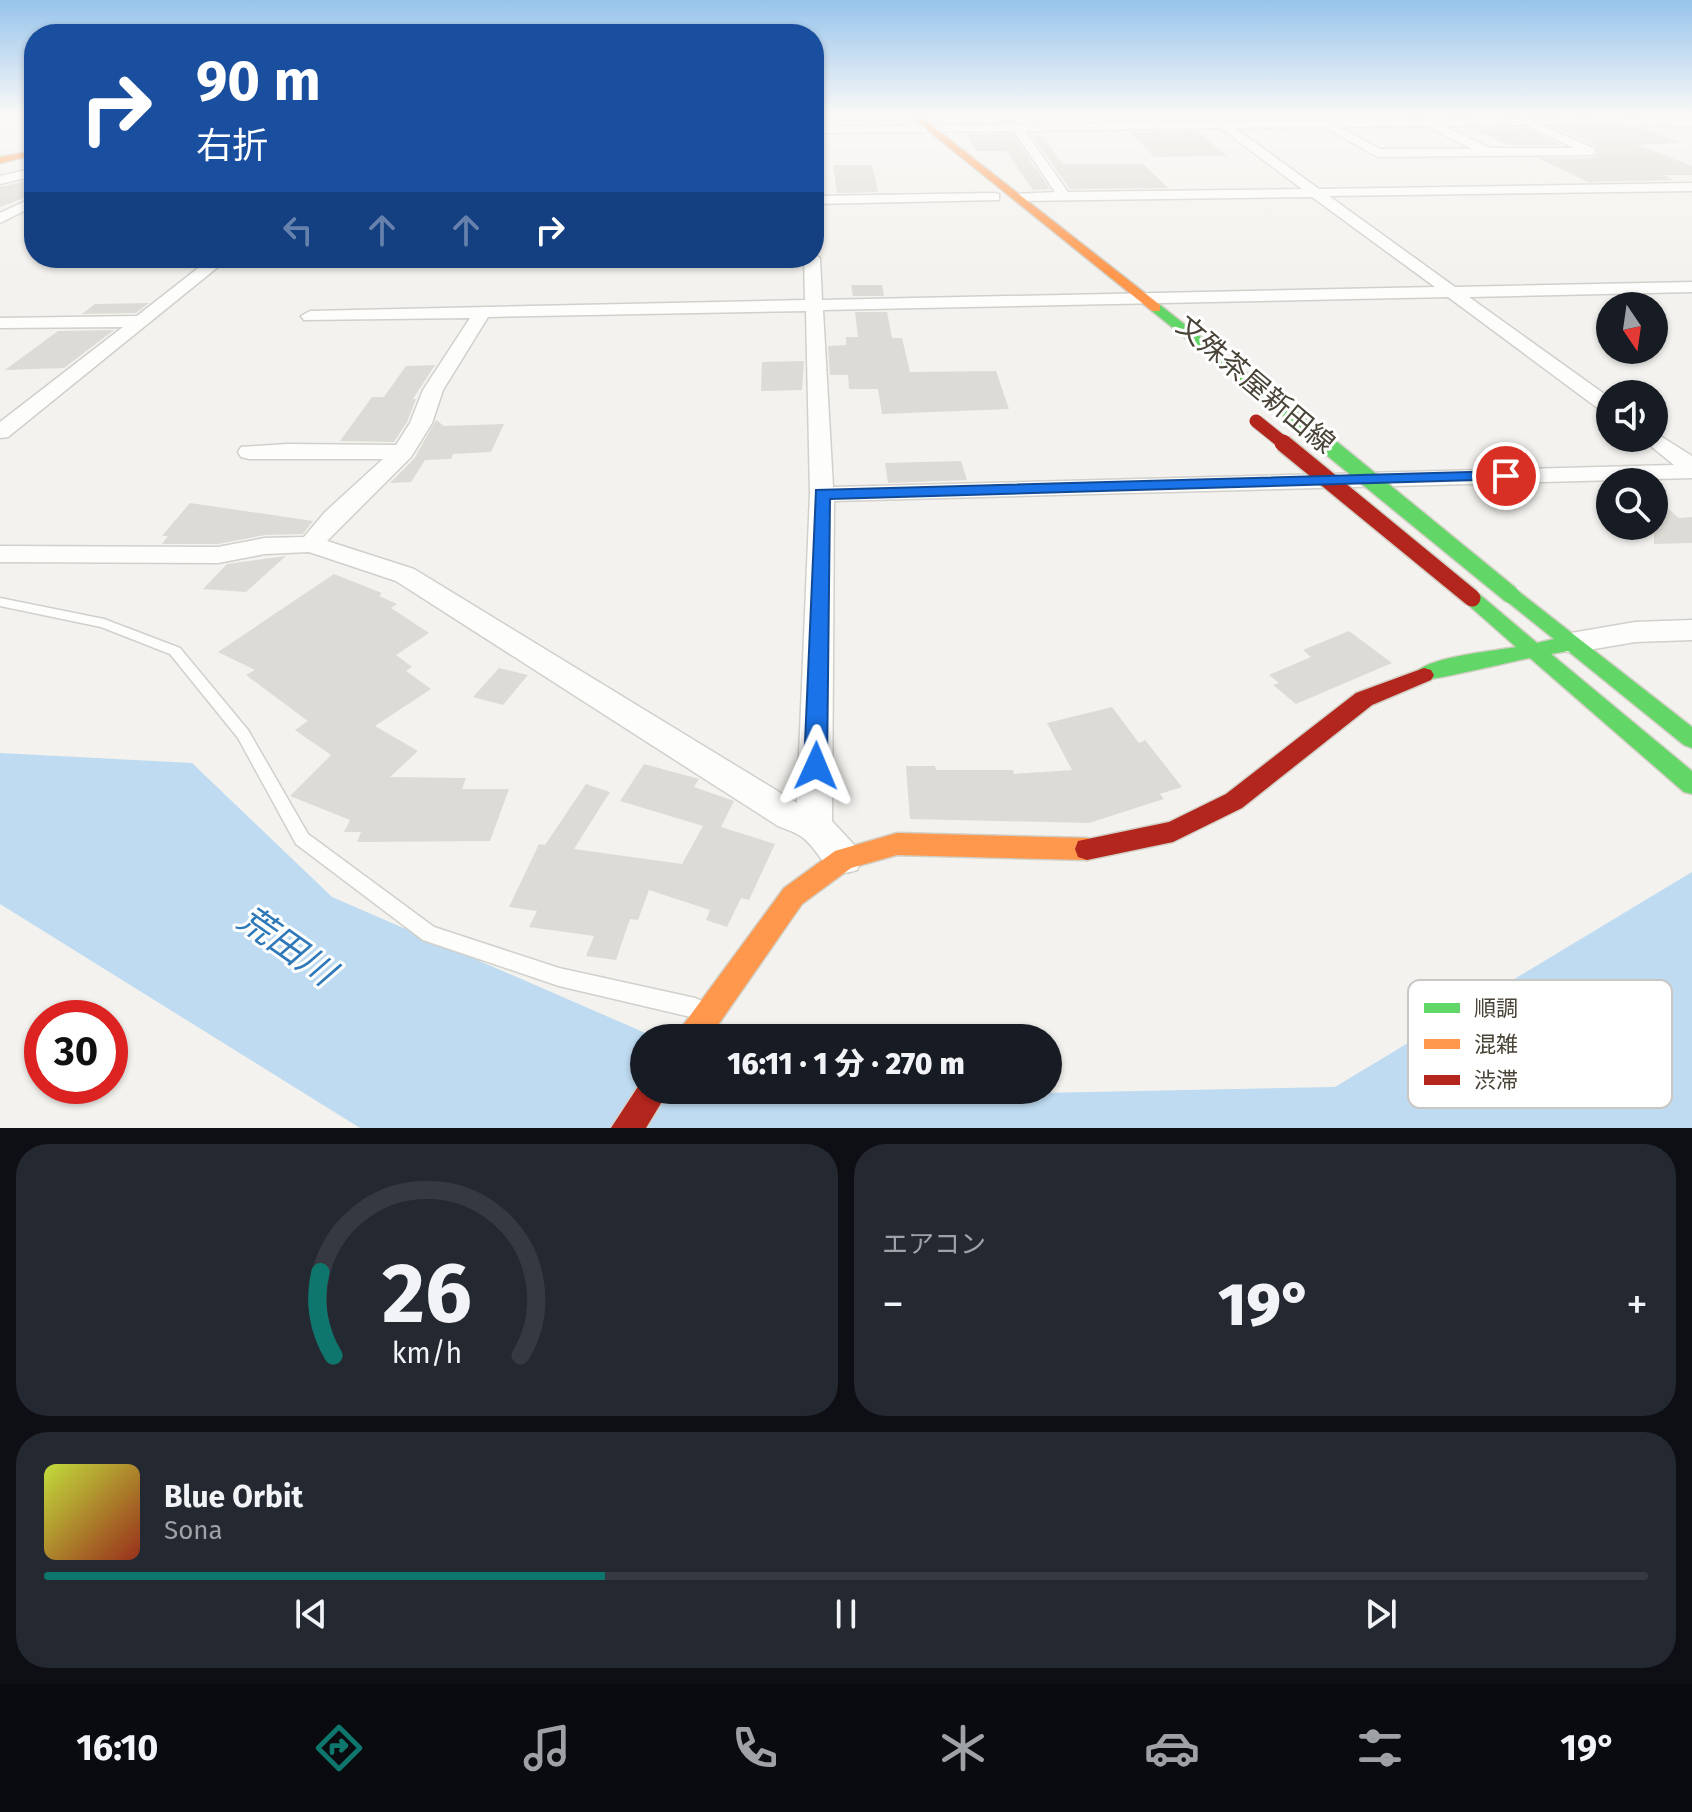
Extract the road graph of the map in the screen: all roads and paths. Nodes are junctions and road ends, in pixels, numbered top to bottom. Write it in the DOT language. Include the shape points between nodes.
graph roads {
  1 [pos="964,168"];
  2 [pos="979,168"];
  3 [pos="1045,168"];
  4 [pos="1282,168"];
  5 [pos="24,174"];
  6 [pos="0,180"];
  7 [pos="1692,187"];
  8 [pos="1317,193"];
  9 [pos="24,195"];
  10 [pos="1064,196"];
  11 [pos="11,197"];
  12 [pos="994,197"];
  13 [pos="1019,197"];
  14 [pos="824,200"];
  15 [pos="24,206"];
  16 [pos="0,219"];
  17 [pos="208,268"];
  18 [pos="812,268"];
  19 [pos="1692,287"];
  20 [pos="1453,294"];
  21 [pos="1143,299"];
  22 [pos="1113,300"];
  23 [pos="814,307"];
  24 [pos="482,313"];
  25 [pos="310,316"];
  26 [pos="141,321"];
  27 [pos="1137,321"];
  28 [pos="0,323"];
  29 [pos="1596,398"];
  30 [pos="1250,416"];
  31 [pos="0,432"];
  32 [pos="1668,450"];
  33 [pos="249,452"];
  34 [pos="403,452"];
  35 [pos="1692,469"];
  36 [pos="822,494"];
  37 [pos="311,544"];
  38 [pos="0,554"];
  39 [pos="0,602"];
  40 [pos="1692,630"];
  41 [pos="1571,643"];
  42 [pos="1534,650"];
  43 [pos="1692,739"];
  44 [pos="1692,785"];
  45 [pos="814,826"];
  46 [pos="844,859"];
  47 [pos="710,1011"];
  48 [pos="701,1024"];
  49 [pos="644,1104"];
  50 [pos="627,1128"];
  1 -- 12 [label="main road, 文殊茶屋新田線"];
  2 -- 13 [label="main road, 文殊茶屋新田線"];
  3 -- 10 [label="street"];
  4 -- 8 [label="street"];
  5 -- 6 [label="street"];
  7 -- 8 [label="street"];
  8 -- 10 [label="street"];
  8 -- 20 [label="street"];
  9 -- 11 [label="street"];
  10 -- 13 [label="street"];
  12 -- 14 [label="street"];
  12 -- 22 [label="main road, 文殊茶屋新田線"];
  13 -- 21 [label="main road, 文殊茶屋新田線"];
  15 -- 16 [label="street"];
  17 -- 26 [label="street"];
  18 -- 23 [label="street"];
  19 -- 20 [label="street"];
  20 -- 21 [label="street"];
  20 -- 29 [label="street"];
  21 -- 22 [label="street"];
  21 -- 41 [label="main road, 文殊茶屋新田線, bridge"];
  22 -- 23 [label="street"];
  22 -- 27 [label="main road, 文殊茶屋新田線"];
  23 -- 24 [label="street"];
  23 -- 36 [label="street"];
  24 -- 25 [label="street"];
  24 -- 34 [label="street" via="433,390"];
  26 -- 28 [label="street"];
  26 -- 31 [label="street"];
  30 -- 42 [label="main road, 文殊茶屋新田線, bridge"];
  32 -- 35 [label="street"];
  33 -- 34 [label="street"];
  34 -- 37 [label="street"];
  35 -- 36 [label="street"];
  36 -- 45 [label="street"];
  37 -- 38 [label="street" via="218,555"];
  37 -- 45 [label="street" via="405,575 790,816"];
  39 -- 47 [label="lane" via="104,623 175,651 243,734 302,839 429,934 559,977"];
  40 -- 41 [label="street" via="1635,632"];
  41 -- 42 [label="main road"];
  41 -- 43 [label="main road, 文殊茶屋新田線"];
  42 -- 44 [label="main road, 文殊茶屋新田線"];
  42 -- 46 [label="main road" via="1438,669 1364,699 1234,801 1173,832 1089,849 897,844"];
  45 -- 46 [label="street"];
  46 -- 47 [label="main road" via="793,896"];
  47 -- 48 [label="main road"];
  49 -- 50 [label="main road"];
}
